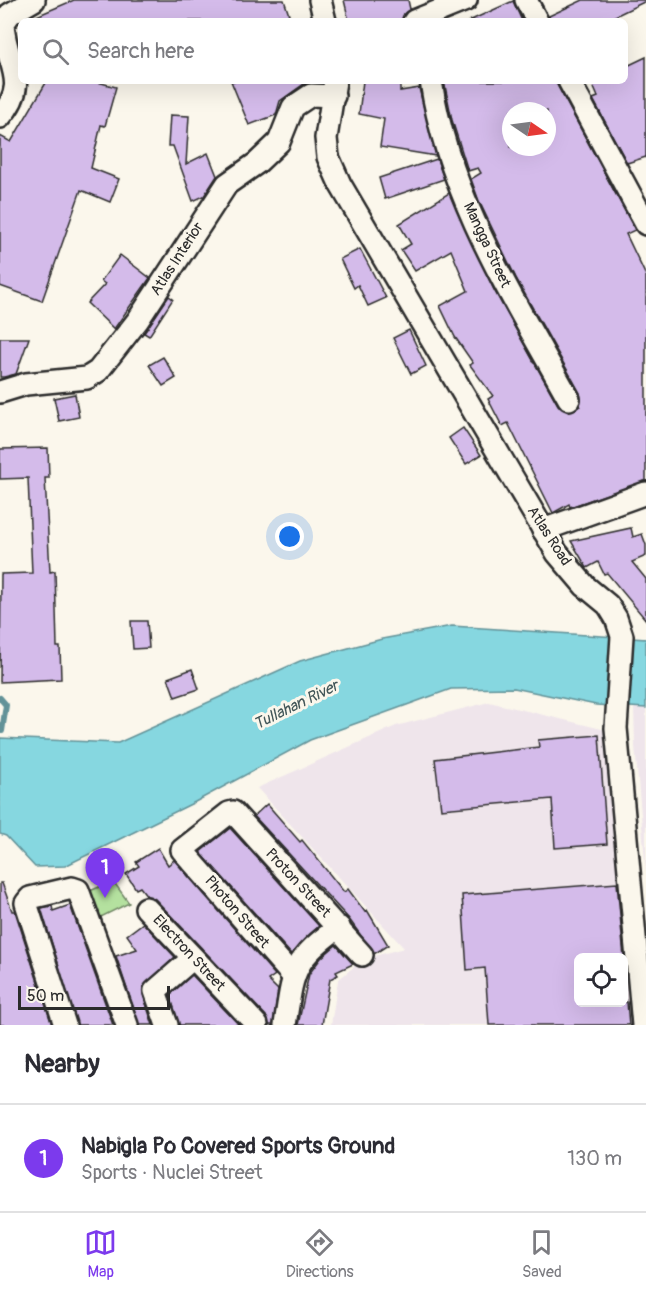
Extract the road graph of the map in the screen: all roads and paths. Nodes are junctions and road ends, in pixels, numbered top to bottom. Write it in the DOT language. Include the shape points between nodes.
graph roads {
  1 [pos="34,0"];
  2 [pos="320,0"];
  3 [pos="466,0"];
  4 [pos="526,0"];
  5 [pos="324,18"];
  6 [pos="424,18"];
  7 [pos="535,18"];
  8 [pos="431,84"];
  9 [pos="571,84"];
  10 [pos="334,88"];
  11 [pos="0,117"];
  12 [pos="646,225"];
  13 [pos="0,392"];
  14 [pos="569,399"];
  15 [pos="646,493"];
  16 [pos="543,530"];
  17 [pos="232,812"];
  18 [pos="637,851"];
  19 [pos="147,908"];
  20 [pos="339,927"];
  21 [pos="362,955"];
  22 [pos="193,958"];
  23 [pos="292,975"];
  24 [pos="65,1025"];
  25 [pos="127,1025"];
  26 [pos="166,1025"];
  27 [pos="257,1025"];
  28 [pos="285,1025"];
  29 [pos="643,1025"];
  1 -- 11 [label="street" via="10,14 3,24 17,92"];
  2 -- 5 [label="street"];
  3 -- 6 [label="street"];
  4 -- 7 [label="street"];
  8 -- 14 [label="street, Mangga Street" via="451,165 470,211 499,274"];
  9 -- 12 [label="street"];
  10 -- 13 [label="street, Atlas Interior" via="311,95 293,107 279,142 258,163 227,184 138,320 98,371 87,378 26,384"];
  10 -- 16 [label="street, Atlas Road" via="326,138 328,157 340,184"];
  15 -- 16 [label="street"];
  16 -- 18 [label="street, Atlas Road" via="576,576 608,605 622,636 616,708"];
  17 -- 20 [label="street, Proton Street"];
  17 -- 23 [label="street, Photon Street" via="182,850"];
  18 -- 29 [label="street, Atlas Road"];
  19 -- 22 [label="street, Electron Street"];
  20 -- 21 [label="street, Proton Street"];
  20 -- 23 [label="street" via="321,940"];
  22 -- 26 [label="street" via="155,991"];
  22 -- 27 [label="street, Electron Street"];
  23 -- 28 [label="street"];
  24 -- 25 [label="street" via="26,903 30,898 72,888 78,890"];
}
